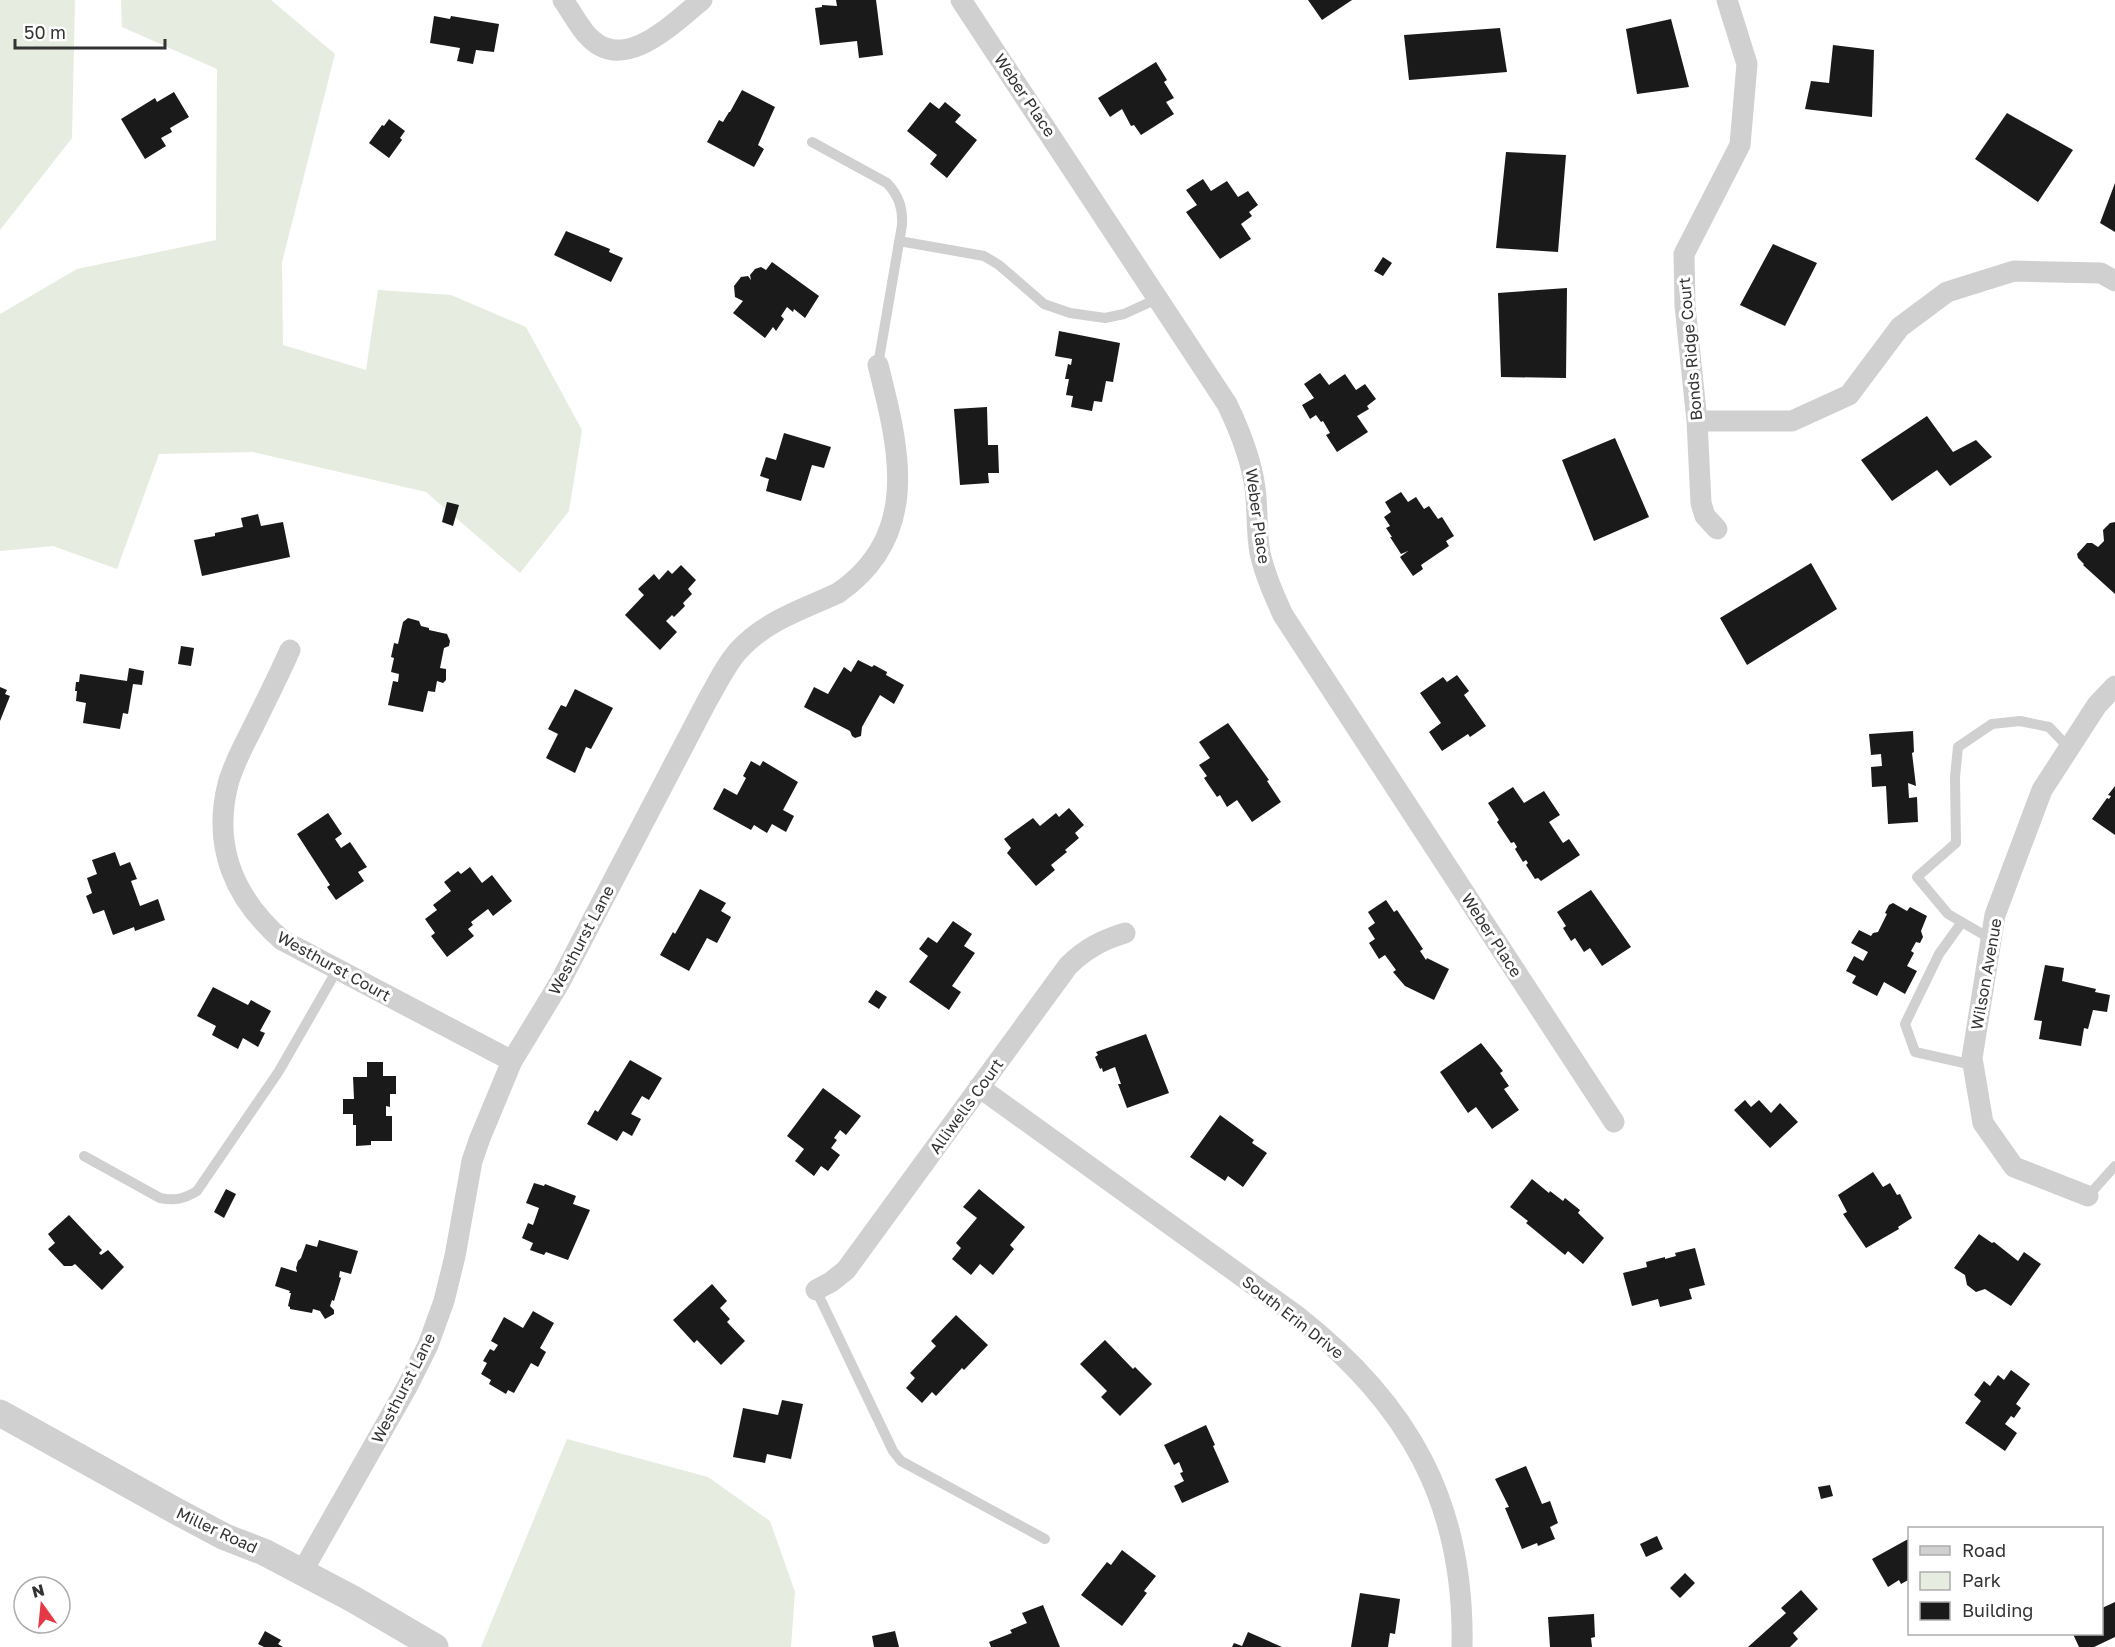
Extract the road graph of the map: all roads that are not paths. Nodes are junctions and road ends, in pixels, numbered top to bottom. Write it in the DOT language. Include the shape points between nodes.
graph roads {
  1 [pos="563,0"];
  2 [pos="702,0"];
  3 [pos="962,0"];
  4 [pos="1727,0"];
  5 [pos="813,142"];
  6 [pos="899,241"];
  7 [pos="2115,281"];
  8 [pos="1159,298"];
  9 [pos="878,365"];
  10 [pos="1697,421"];
  11 [pos="1717,529"];
  12 [pos="291,650"];
  13 [pos="2115,686"];
  14 [pos="2069,748"];
  15 [pos="1962,922"];
  16 [pos="1125,933"];
  17 [pos="1991,939"];
  18 [pos="337,970"];
  19 [pos="512,1061"];
  20 [pos="1973,1065"];
  21 [pos="980,1087"];
  22 [pos="1614,1122"];
  23 [pos="84,1156"];
  24 [pos="2115,1166"];
  25 [pos="2088,1196"];
  26 [pos="816,1290"];
  27 [pos="0,1413"];
  28 [pos="1045,1539"];
  29 [pos="302,1572"];
  30 [pos="435,1647"];
  31 [pos="1462,1647"];
  1 -- 2 [label="street" via="587,36 600,46 631,50 644,45"];
  3 -- 8 [label="street, Weber Place"];
  4 -- 10 [label="street, Bonds Ridge Court" via="1747,64 1740,145 1684,254 1685,306"];
  5 -- 6 [label="lane" via="894,190 903,216"];
  6 -- 8 [label="lane" via="984,256 1044,304 1070,313 1105,318 1124,315"];
  6 -- 9 [label="lane"];
  7 -- 10 [label="street" via="2101,273 2014,271 1947,292 1900,327 1849,395 1792,421"];
  8 -- 22 [label="street, Weber Place" via="1240,431 1255,489 1260,553 1283,615"];
  9 -- 19 [label="street, Westhurst Lane" via="899,476 897,502 879,549 865,569 838,593 770,624 732,659 560,982"];
  10 -- 11 [label="street, Bonds Ridge Court" via="1701,503"];
  12 -- 18 [label="street, Westhurst Court" via="228,783 223,835 227,860 248,905 282,940"];
  13 -- 14 [label="street, Wilson Avenue" via="2097,705"];
  14 -- 15 [label="lane" via="2049,727 2020,721 1992,724 1958,747 1956,843 1917,878 1948,914"];
  14 -- 17 [label="street, Wilson Avenue" via="2042,790 1995,915"];
  15 -- 17 [label="lane"];
  15 -- 20 [label="lane" via="1938,954 1905,1024 1915,1052"];
  16 -- 21 [label="street, Alliwells Court" via="1083,952 1068,966"];
  17 -- 20 [label="street, Wilson Avenue"];
  18 -- 19 [label="street, Westhurst Court"];
  18 -- 23 [label="lane" via="279,1071 197,1191 186,1198 160,1198"];
  19 -- 29 [label="street, Westhurst Lane" via="472,1161 455,1256 428,1345"];
  20 -- 25 [label="street, Wilson Avenue" via="1983,1123 2014,1167"];
  21 -- 26 [label="street, Alliwells Court" via="846,1270"];
  21 -- 31 [label="street, South Erin Drive" via="1297,1316 1363,1375 1404,1429 1441,1502 1459,1573"];
  24 -- 25 [label="lane"];
  26 -- 28 [label="lane" via="901,1461"];
  27 -- 29 [label="street, Miller Road" via="225,1537"];
  29 -- 30 [label="street, Miller Road"];
}
